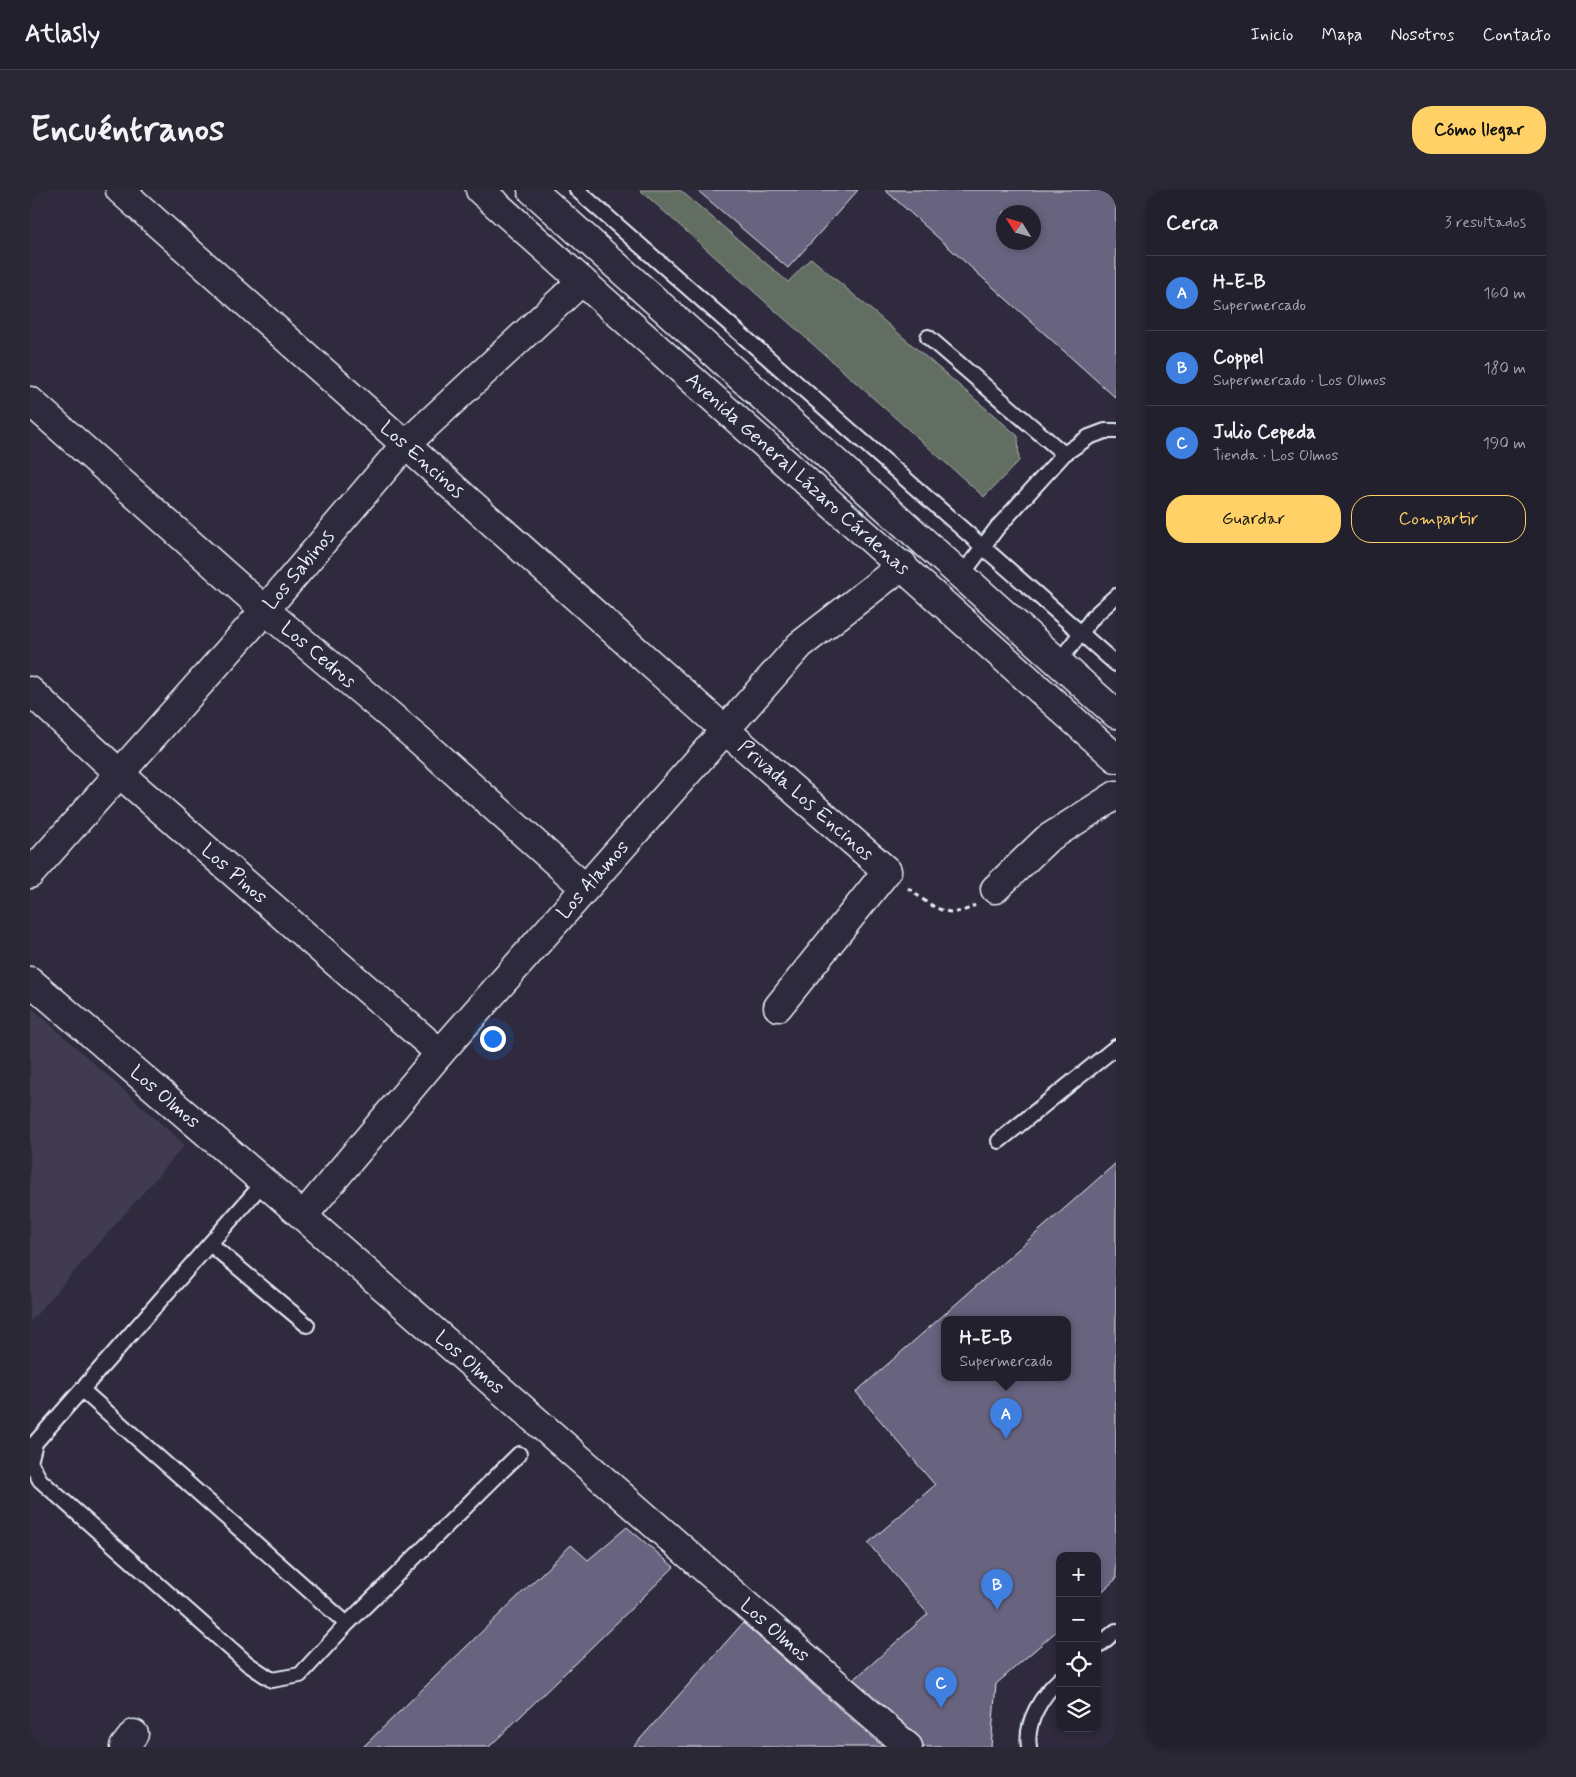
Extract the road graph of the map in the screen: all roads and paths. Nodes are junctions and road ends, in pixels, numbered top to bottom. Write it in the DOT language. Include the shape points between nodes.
graph roads {
  1 [pos="120,190"];
  2 [pos="480,190"];
  3 [pos="532,190"];
  4 [pos="577,190"];
  5 [pos="582,281"];
  6 [pos="928,337"];
  7 [pos="30,402"];
  8 [pos="1116,431"];
  9 [pos="405,445"];
  10 [pos="1064,454"];
  11 [pos="983,546"];
  12 [pos="903,565"];
  13 [pos="961,576"];
  14 [pos="1116,596"];
  15 [pos="265,610"];
  16 [pos="1081,633"];
  17 [pos="1058,663"];
  18 [pos="1116,664"];
  19 [pos="30,691"];
  20 [pos="1116,714"];
  21 [pos="724,729"];
  22 [pos="1116,758"];
  23 [pos="119,772"];
  24 [pos="1116,795"];
  25 [pos="887,871"];
  26 [pos="30,874"];
  27 [pos="584,888"];
  28 [pos="995,889"];
  29 [pos="34,991"];
  30 [pos="778,1007"];
  31 [pos="1116,1047"];
  32 [pos="440,1053"];
  33 [pos="999,1140"];
  34 [pos="264,1182"];
  35 [pos="303,1216"];
  36 [pos="210,1244"];
  37 [pos="307,1325"];
  38 [pos="82,1390"];
  39 [pos="519,1454"];
  40 [pos="347,1624"];
  41 [pos="1116,1631"];
  42 [pos="1101,1644"];
  43 [pos="1056,1683"];
  44 [pos="908,1747"];
  45 [pos="1029,1747"];
  1 -- 9 [label="street, Los Encinos"];
  2 -- 5 [label="street, Avenida General Lázaro Cárdenas"];
  3 -- 13 [label="street, Avenida General Lázaro Cárdenas"];
  4 -- 11 [label="lane"];
  5 -- 9 [label="street, Los Sabinos"];
  5 -- 12 [label="street, Avenida General Lázaro Cárdenas"];
  6 -- 10 [label="lane"];
  7 -- 15 [label="street, Los Cedros"];
  8 -- 10 [label="lane" via="1089,437"];
  9 -- 15 [label="street, Los Sabinos"];
  9 -- 21 [label="street, Los Encinos"];
  10 -- 11 [label="lane"];
  11 -- 13 [label="lane"];
  11 -- 16 [label="lane"];
  12 -- 21 [label="street, Los Alamos" via="800,645"];
  12 -- 22 [label="street, Avenida General Lázaro Cárdenas"];
  13 -- 17 [label="street, Avenida General Lázaro Cárdenas"];
  14 -- 16 [label="lane"];
  15 -- 23 [label="street, Los Sabinos"];
  15 -- 27 [label="street, Los Cedros" via="417,738"];
  16 -- 17 [label="lane"];
  16 -- 18 [label="lane"];
  17 -- 20 [label="street, Avenida General Lázaro Cárdenas"];
  19 -- 23 [label="street, Los Pinos"];
  21 -- 25 [label="street, Privada Los Encinos"];
  21 -- 27 [label="street, Los Alamos"];
  23 -- 26 [label="street, Los Sabinos"];
  23 -- 32 [label="street, Los Pinos"];
  24 -- 28 [label="street" via="1047,839"];
  25 -- 28 [label="path, Privada Los Encinos" via="929,904 946,912 962,912"];
  25 -- 30 [label="street, Privada Los Encinos"];
  27 -- 32 [label="street, Los Alamos"];
  29 -- 34 [label="street, Los Olmos"];
  31 -- 33 [label="lane"];
  32 -- 35 [label="street, Los Alamos"];
  34 -- 35 [label="street, Los Olmos"];
  34 -- 36 [label="lane"];
  35 -- 44 [label="street, Los Olmos"];
  36 -- 37 [label="lane"];
  36 -- 38 [label="lane"];
  38 -- 40 [label="lane"];
  38 -- 40 [label="lane" via="35,1442 30,1462 40,1480 248,1664 272,1680 300,1675"];
  39 -- 40 [label="lane"];
  41 -- 42 [label="lane"];
  43 -- 45 [label="lane" via="1031,1721"];
}
